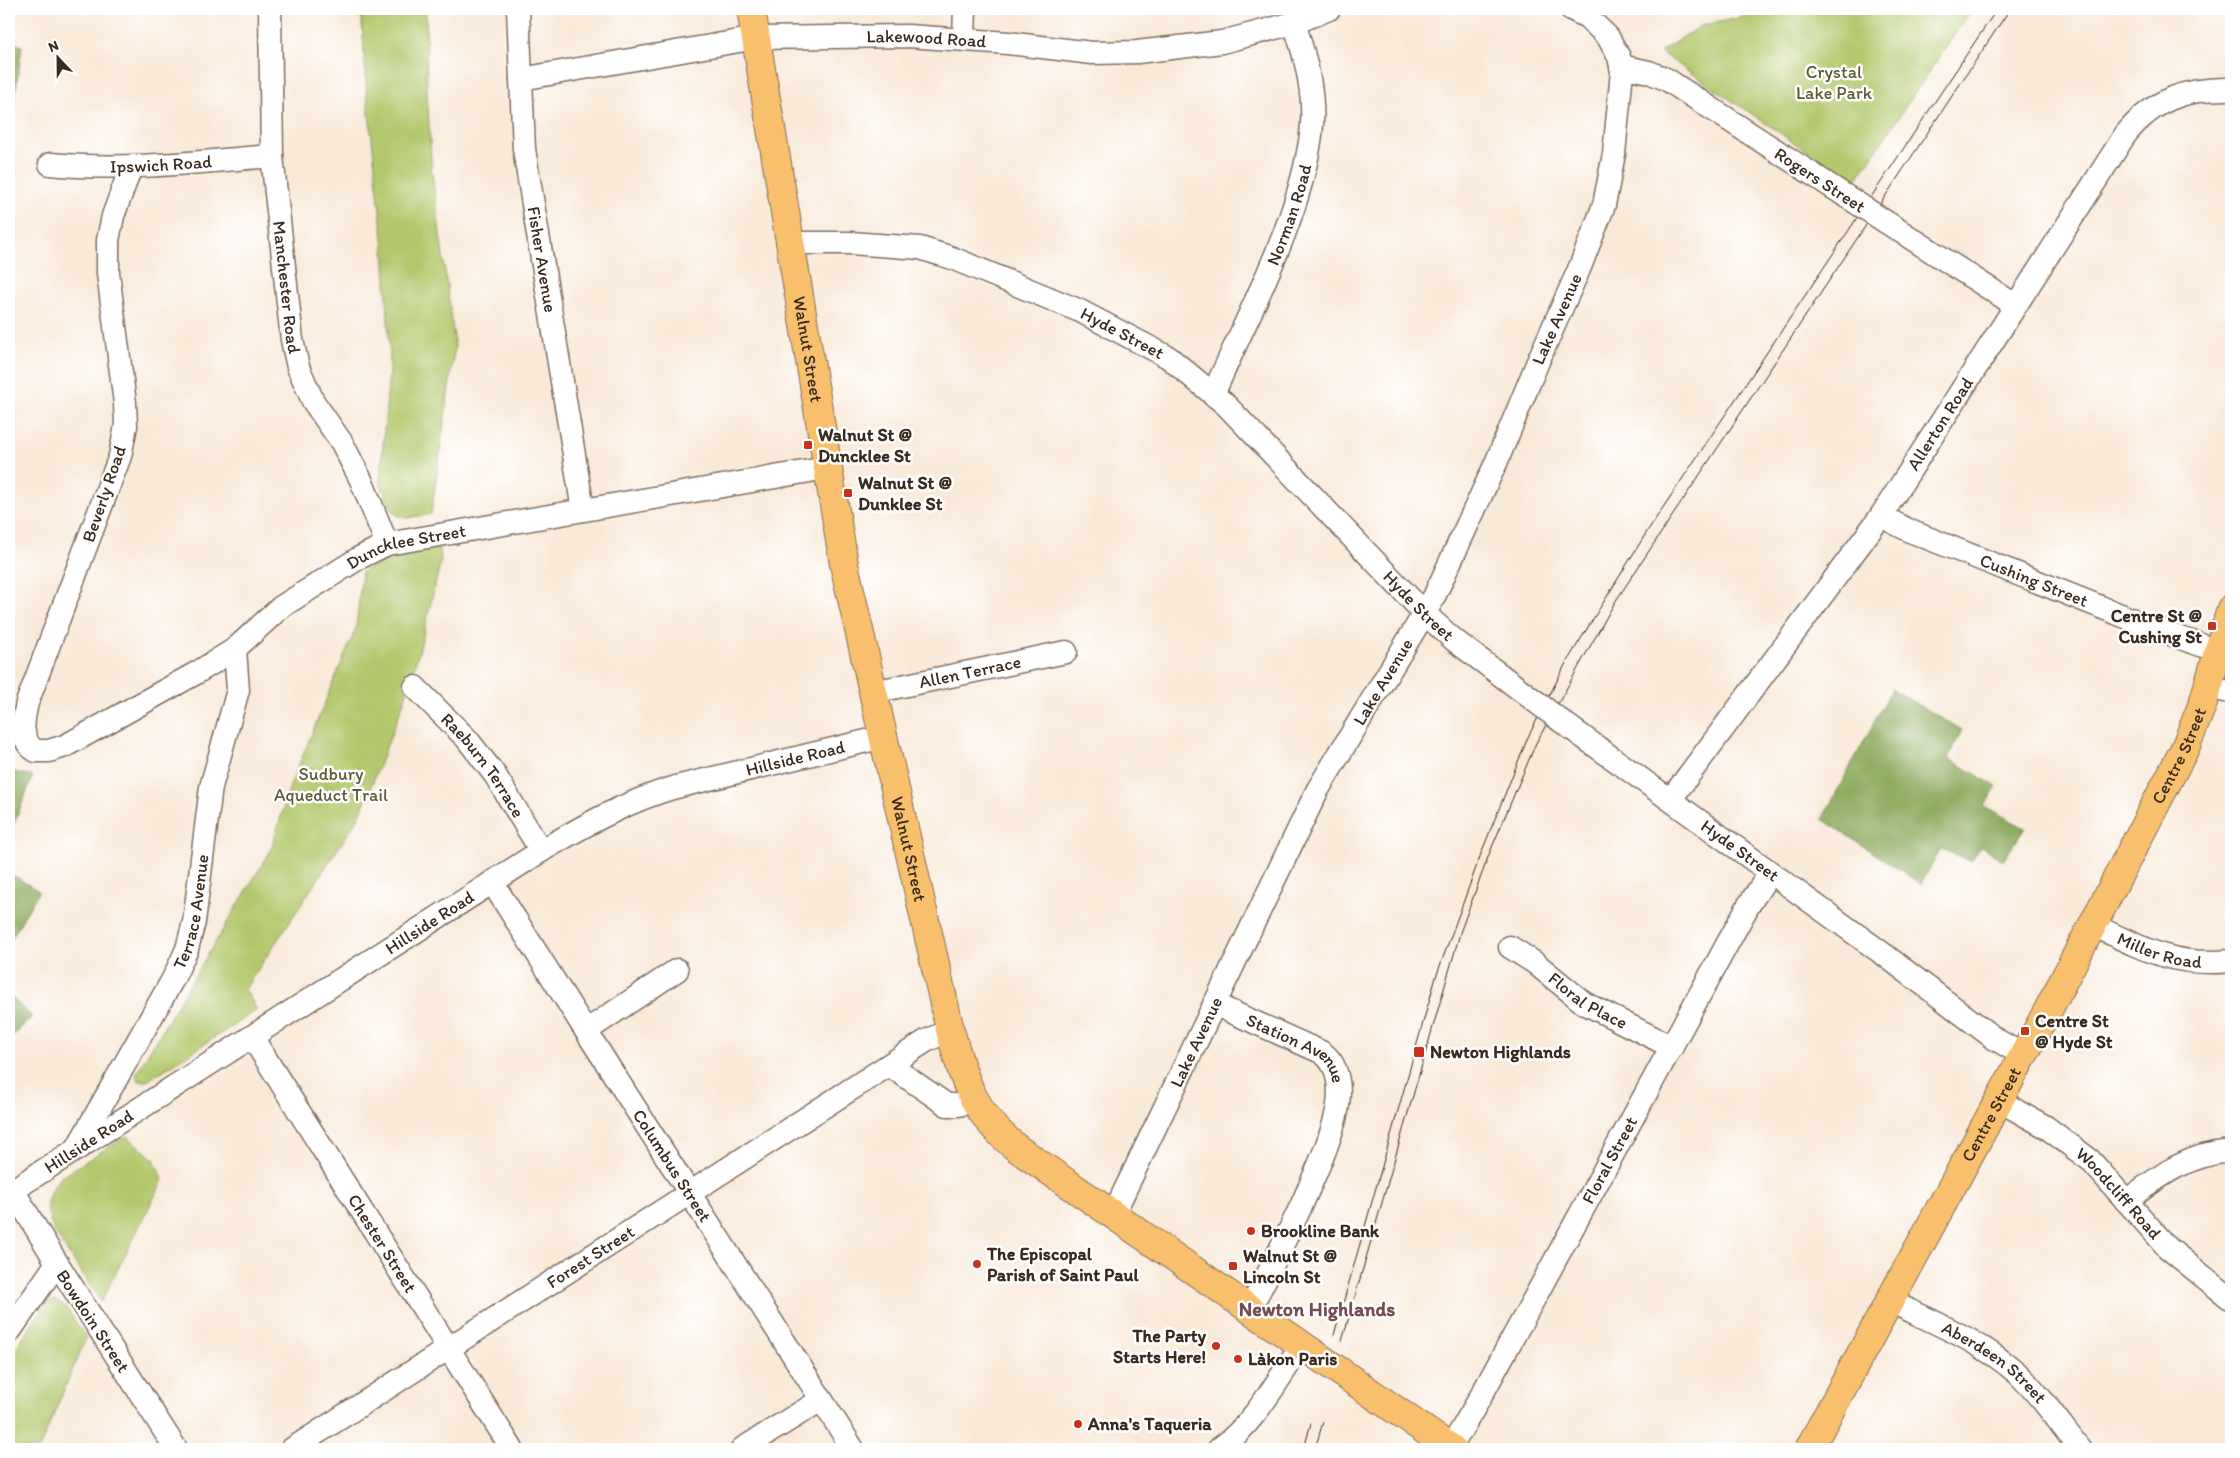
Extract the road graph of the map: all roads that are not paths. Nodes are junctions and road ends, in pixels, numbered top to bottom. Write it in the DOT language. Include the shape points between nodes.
graph roads {
  1 [pos="270,9"];
  2 [pos="518,9"];
  3 [pos="751,9"];
  4 [pos="965,9"];
  5 [pos="1329,9"];
  6 [pos="1571,9"];
  7 [pos="1294,23"];
  8 [pos="756,38"];
  9 [pos="964,39"];
  10 [pos="1621,66"];
  11 [pos="521,79"];
  12 [pos="2231,89"];
  13 [pos="272,156"];
  14 [pos="50,164"];
  15 [pos="131,167"];
  16 [pos="790,243"];
  17 [pos="2015,305"];
  18 [pos="1214,395"];
  19 [pos="827,468"];
  20 [pos="583,510"];
  21 [pos="1881,516"];
  22 [pos="387,544"];
  23 [pos="2231,609"];
  24 [pos="1425,614"];
  25 [pos="235,649"];
  26 [pos="2218,651"];
  27 [pos="1066,652"];
  28 [pos="415,687"];
  29 [pos="2219,690"];
  30 [pos="873,692"];
  31 [pos="883,738"];
  32 [pos="36,752"];
  33 [pos="1671,799"];
  34 [pos="541,851"];
  35 [pos="1770,872"];
  36 [pos="492,882"];
  37 [pos="2093,925"];
  38 [pos="1510,947"];
  39 [pos="2231,961"];
  40 [pos="677,970"];
  41 [pos="1214,1004"];
  42 [pos="950,1030"];
  43 [pos="586,1032"];
  44 [pos="252,1037"];
  45 [pos="1672,1047"];
  46 [pos="2023,1055"];
  47 [pos="889,1065"];
  48 [pos="1998,1100"];
  49 [pos="974,1101"];
  50 [pos="75,1151"];
  51 [pos="2231,1151"];
  52 [pos="13,1190"];
  53 [pos="691,1194"];
  54 [pos="2126,1201"];
  55 [pos="1113,1215"];
  56 [pos="57,1263"];
  57 [pos="2231,1299"];
  58 [pos="1888,1300"];
  59 [pos="1249,1310"];
  60 [pos="9,1332"];
  61 [pos="1301,1346"];
  62 [pos="448,1349"];
  63 [pos="821,1400"];
  64 [pos="176,1449"];
  65 [pos="292,1449"];
  66 [pos="512,1449"];
  67 [pos="742,1449"];
  68 [pos="854,1449"];
  69 [pos="1220,1449"];
  70 [pos="1451,1449"];
  71 [pos="1809,1449"];
  72 [pos="2080,1449"];
  1 -- 13 [label="street, Manchester Road"];
  2 -- 11 [label="street, Fisher Avenue"];
  3 -- 8 [label="main road, Walnut Street"];
  4 -- 9 [label="street"];
  5 -- 7 [label="street, Lakewood Road"];
  6 -- 10 [label="street, Lake Avenue" via="1587,17 1608,36"];
  7 -- 9 [label="street, Lakewood Road" via="1222,42 1137,52 1092,53"];
  7 -- 18 [label="street, Norman Road" via="1309,76 1311,134 1304,171 1288,224"];
  8 -- 9 [label="street, Lakewood Road" via="908,36"];
  8 -- 11 [label="street, Lakewood Road"];
  8 -- 16 [label="main road, Walnut Street"];
  10 -- 17 [label="street, Rogers Street, bridge" via="1666,79"];
  10 -- 24 [label="street, Lake Avenue" via="1614,154 1604,205 1496,464"];
  11 -- 20 [label="street, Fisher Avenue" via="524,149"];
  12 -- 17 [label="street, Allerton Road" via="2182,94 2159,104 2140,118 2119,144"];
  13 -- 15 [label="street, Ipswich Road"];
  13 -- 22 [label="street, Manchester Road" via="291,331 298,367 313,401 342,443 361,480"];
  14 -- 15 [label="street, Ipswich Road" via="88,168"];
  15 -- 32 [label="street, Beverly Road" via="108,240 108,273 126,426 120,456 27,703 24,736 28,746"];
  16 -- 18 [label="street, Hyde Street" via="850,242 920,248 952,258 1080,311 1168,357"];
  16 -- 19 [label="main road, Walnut Street"];
  17 -- 21 [label="street, Allerton Road"];
  18 -- 24 [label="street, Hyde Street"];
  19 -- 20 [label="street, Duncklee Street"];
  19 -- 30 [label="main road, Walnut Street" via="844,564"];
  20 -- 22 [label="street, Duncklee Street"];
  21 -- 26 [label="street, Cushing Street" via="1910,531"];
  21 -- 33 [label="street, Allerton Road"];
  22 -- 25 [label="street, Duncklee Street" via="282,607"];
  23 -- 26 [label="main road, Centre Street"];
  24 -- 33 [label="street, Hyde Street, bridge" via="1459,644 1561,721"];
  24 -- 41 [label="street, Lake Avenue" via="1317,791"];
  25 -- 32 [label="street, Duncklee Street" via="75,741 56,749"];
  25 -- 50 [label="street, Terrace Avenue" via="238,690 211,787 194,922 187,949"];
  26 -- 29 [label="main road, Centre Street"];
  27 -- 30 [label="street, Allen Terrace"];
  28 -- 34 [label="street, Raeburn Terrace" via="467,739 495,775"];
  29 -- 37 [label="main road, Centre Street" via="2198,717"];
  30 -- 31 [label="main road, Walnut Street"];
  31 -- 34 [label="street, Hillside Road" via="645,796 587,823"];
  31 -- 42 [label="main road, Walnut Street"];
  33 -- 35 [label="street, Hyde Street"];
  34 -- 36 [label="street, Hillside Road"];
  35 -- 45 [label="street, Floral Street" via="1748,906"];
  35 -- 46 [label="street, Hyde Street" via="1995,1039"];
  36 -- 43 [label="street, Columbus Street"];
  36 -- 44 [label="street, Hillside Road"];
  37 -- 39 [label="street, Miller Road" via="2159,956 2194,962"];
  37 -- 46 [label="main road, Centre Street"];
  38 -- 45 [label="street, Floral Place" via="1584,1003"];
  40 -- 43 [label="street"];
  41 -- 55 [label="street, Lake Avenue"];
  41 -- 59 [label="street, Station Avenue" via="1328,1056 1338,1075 1337,1110 1328,1142 1283,1245"];
  42 -- 47 [label="street, Forest Street" via="934,1036"];
  42 -- 49 [label="main road, Walnut Street"];
  43 -- 53 [label="street, Columbus Street"];
  44 -- 50 [label="street, Hillside Road"];
  44 -- 62 [label="street, Chester Street"];
  45 -- 70 [label="street, Floral Street"];
  46 -- 48 [label="main road, Centre Street"];
  47 -- 49 [label="street" via="948,1105"];
  47 -- 53 [label="street, Forest Street"];
  48 -- 54 [label="street, Woodcliff Road" via="2077,1149"];
  48 -- 58 [label="main road, Centre Street"];
  49 -- 55 [label="main road, Walnut Street" via="989,1122 1010,1142"];
  50 -- 52 [label="street, Hillside Road"];
  51 -- 54 [label="street" via="2203,1156 2176,1166"];
  52 -- 56 [label="street, Bowdoin Street"];
  53 -- 62 [label="street, Forest Street"];
  53 -- 63 [label="street, Columbus Street"];
  54 -- 57 [label="street, Woodcliff Road" via="2168,1248"];
  55 -- 59 [label="main road, Walnut Street"];
  56 -- 60 [label="street"];
  56 -- 64 [label="street, Bowdoin Street"];
  58 -- 71 [label="main road, Centre Street"];
  58 -- 72 [label="street, Aberdeen Street" via="1972,1341 2003,1362 2036,1393"];
  59 -- 61 [label="main road, Walnut Street"];
  61 -- 69 [label="street" via="1256,1412"];
  61 -- 70 [label="main road, Walnut Street"];
  62 -- 65 [label="street, Forest Street"];
  62 -- 66 [label="street, Chester Street"];
  63 -- 67 [label="street"];
  63 -- 68 [label="street, Columbus Street"];
}
